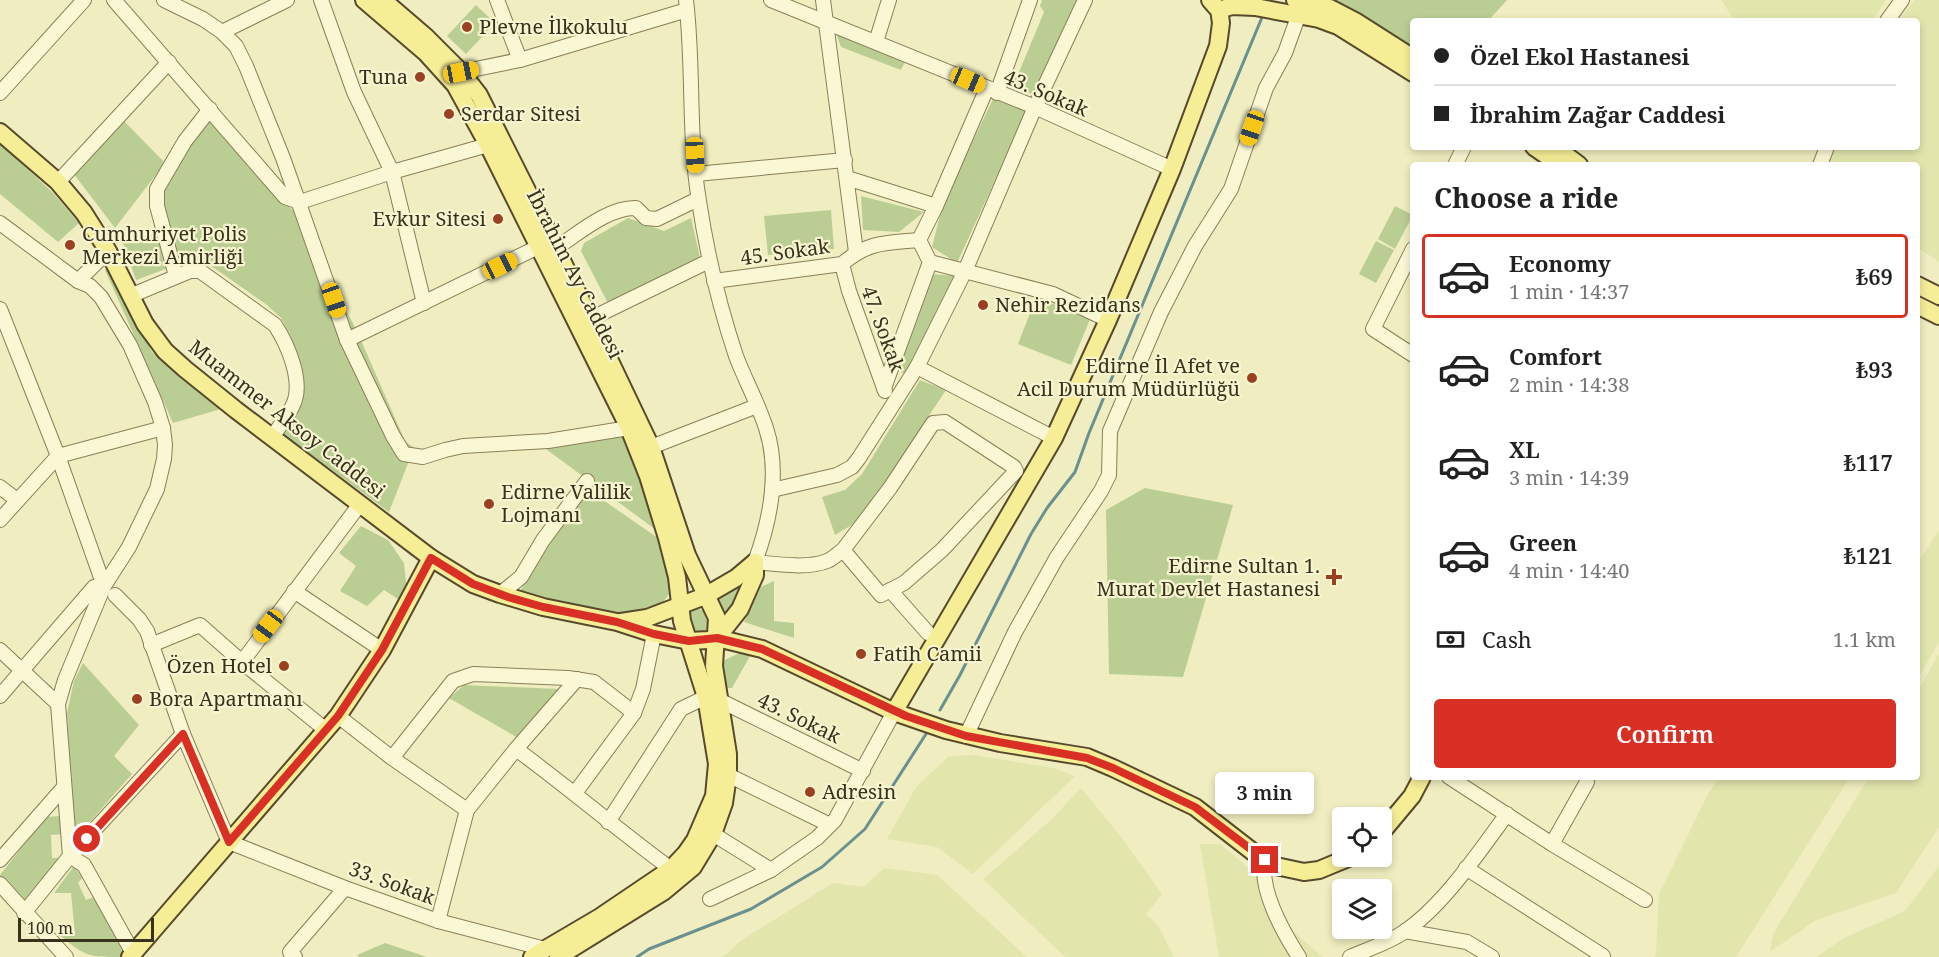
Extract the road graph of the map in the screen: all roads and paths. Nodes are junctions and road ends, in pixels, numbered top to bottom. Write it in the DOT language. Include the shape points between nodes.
graph roads {
  1 [pos="84,0"];
  2 [pos="114,0"];
  3 [pos="164,0"];
  4 [pos="287,0"];
  5 [pos="321,0"];
  6 [pos="364,0"];
  7 [pos="383,0"];
  8 [pos="497,0"];
  9 [pos="771,0"];
  10 [pos="823,0"];
  11 [pos="889,0"];
  12 [pos="1030,0"];
  13 [pos="1085,0"];
  14 [pos="1902,0"];
  15 [pos="1224,4"];
  16 [pos="687,5"];
  17 [pos="1297,7"];
  18 [pos="1889,18"];
  19 [pos="825,23"];
  20 [pos="222,32"];
  21 [pos="876,42"];
  22 [pos="1410,56"];
  23 [pos="520,60"];
  24 [pos="169,62"];
  25 [pos="1410,71"];
  26 [pos="461,72"];
  27 [pos="992,90"];
  28 [pos="0,93"];
  29 [pos="1035,107"];
  30 [pos="210,109"];
  31 [pos="0,132"];
  32 [pos="488,145"];
  33 [pos="1545,152"];
  34 [pos="845,160"];
  35 [pos="1557,162"];
  36 [pos="1571,162"];
  37 [pos="1172,169"];
  38 [pos="392,172"];
  39 [pos="696,174"];
  40 [pos="847,178"];
  41 [pos="58,182"];
  42 [pos="698,199"];
  43 [pos="300,202"];
  44 [pos="936,206"];
  45 [pos="0,223"];
  46 [pos="918,240"];
  47 [pos="538,247"];
  48 [pos="556,248"];
  49 [pos="108,251"];
  50 [pos="856,252"];
  51 [pos="1410,255"];
  52 [pos="709,261"];
  53 [pos="930,262"];
  54 [pos="842,264"];
  55 [pos="965,271"];
  56 [pos="176,276"];
  57 [pos="78,281"];
  58 [pos="714,281"];
  59 [pos="1920,286"];
  60 [pos="130,296"];
  61 [pos="1939,296"];
  62 [pos="424,303"];
  63 [pos="1920,306"];
  64 [pos="0,309"];
  65 [pos="1939,316"];
  66 [pos="590,319"];
  67 [pos="1108,320"];
  68 [pos="348,340"];
  69 [pos="1410,353"];
  70 [pos="917,367"];
  71 [pos="884,388"];
  72 [pos="757,406"];
  73 [pos="890,407"];
  74 [pos="163,428"];
  75 [pos="628,428"];
  76 [pos="272,437"];
  77 [pos="1054,438"];
  78 [pos="651,447"];
  79 [pos="58,456"];
  80 [pos="587,481"];
  81 [pos="0,488"];
  82 [pos="772,490"];
  83 [pos="17,500"];
  84 [pos="360,504"];
  85 [pos="0,520"];
  86 [pos="843,550"];
  87 [pos="431,558"];
  88 [pos="754,562"];
  89 [pos="890,590"];
  90 [pos="110,591"];
  91 [pos="294,591"];
  92 [pos="500,594"];
  93 [pos="705,596"];
  94 [pos="680,607"];
  95 [pos="617,622"];
  96 [pos="928,633"];
  97 [pos="654,634"];
  98 [pos="717,638"];
  99 [pos="689,641"];
  100 [pos="151,645"];
  101 [pos="382,650"];
  102 [pos="0,651"];
  103 [pos="242,662"];
  104 [pos="22,670"];
  105 [pos="577,679"];
  106 [pos="0,696"];
  107 [pos="713,699"];
  108 [pos="58,704"];
  109 [pos="894,712"];
  110 [pos="634,713"];
  111 [pos="338,716"];
  112 [pos="326,730"];
  113 [pos="183,734"];
  114 [pos="966,736"];
  115 [pos="516,749"];
  116 [pos="392,758"];
  117 [pos="863,771"];
  118 [pos="728,775"];
  119 [pos="1420,780"];
  120 [pos="1454,780"];
  121 [pos="1587,782"];
  122 [pos="64,787"];
  123 [pos="575,793"];
  124 [pos="467,810"];
  125 [pos="1507,814"];
  126 [pos="1392,820"];
  127 [pos="608,822"];
  128 [pos="830,825"];
  129 [pos="713,834"];
  130 [pos="229,842"];
  131 [pos="1552,844"];
  132 [pos="70,856"];
  133 [pos="0,860"];
  134 [pos="1265,860"];
  135 [pos="1332,866"];
  136 [pos="1466,868"];
  137 [pos="671,869"];
  138 [pos="771,870"];
  139 [pos="0,884"];
  140 [pos="345,888"];
  141 [pos="710,899"];
  142 [pos="1645,900"];
  143 [pos="24,913"];
  144 [pos="438,921"];
  145 [pos="1405,931"];
  146 [pos="545,954"];
  147 [pos="132,955"];
  148 [pos="1603,956"];
  149 [pos="66,957"];
  150 [pos="295,957"];
  151 [pos="1299,957"];
  152 [pos="1350,957"];
  153 [pos="1492,957"];
  1 -- 28 [label="street"];
  2 -- 24 [label="street"];
  3 -- 20 [label="street"];
  4 -- 20 [label="street"];
  5 -- 38 [label="street" via="354,92"];
  6 -- 32 [label="main road, İbrahim Ay Caddesi" via="441,67"];
  7 -- 26 [label="main road, İbrahim Ay Caddesi"];
  8 -- 23 [label="street"];
  9 -- 19 [label="street, 43. Sokak"];
  10 -- 19 [label="street"];
  11 -- 21 [label="street"];
  12 -- 27 [label="street"];
  13 -- 29 [label="street"];
  14 -- 18 [label="street"];
  15 -- 17 [label="main road"];
  15 -- 37 [label="main road" via="1218,46"];
  16 -- 23 [label="street"];
  16 -- 39 [label="street"];
  17 -- 22 [label="main road" via="1330,8"];
  17 -- 25 [label="main road" via="1338,26"];
  17 -- 114 [label="street" via="1285,53 1266,88 1231,189 1195,246 1161,312 1110,431 1109,475 1051,566"];
  19 -- 21 [label="street, 43. Sokak"];
  19 -- 34 [label="street"];
  20 -- 43 [label="street" via="236,45 246,66"];
  21 -- 27 [label="street, 43. Sokak"];
  23 -- 26 [label="street"];
  24 -- 30 [label="street"];
  24 -- 41 [label="street"];
  26 -- 48 [label="main road, İbrahim Ay Caddesi" via="480,95"];
  27 -- 29 [label="street, 43. Sokak"];
  27 -- 44 [label="street"];
  29 -- 37 [label="street, 43. Sokak"];
  29 -- 55 [label="street"];
  30 -- 43 [label="street" via="285,197"];
  30 -- 56 [label="street" via="185,141 157,189 157,206"];
  31 -- 41 [label="main road, Muammer Aksoy Caddesi"];
  32 -- 38 [label="street"];
  32 -- 47 [label="main road, İbrahim Ay Caddesi"];
  33 -- 35 [label="main road"];
  33 -- 36 [label="main road"];
  34 -- 39 [label="street"];
  34 -- 40 [label="street"];
  37 -- 67 [label="main road"];
  38 -- 43 [label="street"];
  38 -- 62 [label="street"];
  39 -- 42 [label="street"];
  40 -- 44 [label="street"];
  40 -- 50 [label="street"];
  41 -- 49 [label="main road, Muammer Aksoy Caddesi"];
  42 -- 48 [label="street" via="657,219 646,218 636,208 614,211"];
  42 -- 52 [label="street"];
  43 -- 68 [label="street"];
  44 -- 46 [label="street"];
  45 -- 57 [label="street"];
  46 -- 50 [label="street" via="874,244"];
  46 -- 53 [label="street"];
  47 -- 62 [label="street"];
  47 -- 75 [label="main road, İbrahim Ay Caddesi"];
  48 -- 66 [label="main road, İbrahim Ay Caddesi"];
  49 -- 57 [label="street"];
  49 -- 60 [label="main road, Muammer Aksoy Caddesi"];
  50 -- 54 [label="street, 45. Sokak"];
  51 -- 69 [label="street" via="1373,329"];
  52 -- 58 [label="street"];
  52 -- 66 [label="street"];
  53 -- 55 [label="street"];
  53 -- 71 [label="street"];
  54 -- 58 [label="street, 45. Sokak"];
  54 -- 71 [label="street, 47. Sokak"];
  55 -- 67 [label="street" via="1053,294"];
  55 -- 70 [label="street"];
  56 -- 60 [label="street"];
  56 -- 76 [label="street" via="200,271 274,325 282,337 295,375 296,394"];
  57 -- 74 [label="street" via="101,297 130,345"];
  58 -- 72 [label="street" via="737,359"];
  59 -- 61 [label="main road"];
  60 -- 76 [label="main road, Muammer Aksoy Caddesi" via="165,351"];
  62 -- 68 [label="street"];
  63 -- 65 [label="main road"];
  64 -- 79 [label="street"];
  66 -- 78 [label="main road, İbrahim Ay Caddesi"];
  67 -- 77 [label="main road"];
  68 -- 75 [label="street" via="404,454 423,458 463,446 548,441"];
  70 -- 73 [label="street"];
  70 -- 77 [label="street"];
  71 -- 73 [label="street, 47. Sokak"];
  72 -- 78 [label="street"];
  72 -- 82 [label="street" via="770,446"];
  73 -- 82 [label="street" via="860,458 846,472"];
  74 -- 79 [label="street"];
  74 -- 90 [label="street" via="164,459 157,489"];
  75 -- 94 [label="main road, İbrahim Ay Caddesi" via="667,538"];
  76 -- 84 [label="main road, Muammer Aksoy Caddesi"];
  77 -- 109 [label="main road"];
  78 -- 93 [label="main road, İbrahim Ay Caddesi"];
  79 -- 83 [label="street"];
  79 -- 90 [label="street"];
  80 -- 92 [label="street" via="521,577"];
  81 -- 83 [label="street"];
  82 -- 88 [label="street" via="763,539"];
  83 -- 85 [label="street"];
  84 -- 87 [label="main road, Muammer Aksoy Caddesi"];
  84 -- 91 [label="street"];
  86 -- 88 [label="street" via="827,561 807,564"];
  86 -- 89 [label="street" via="881,595"];
  86 -- 89 [label="street" via="933,423 945,422 1014,467 1016,471 1009,480 942,550"];
  87 -- 92 [label="main road, Muammer Aksoy Caddesi" via="473,584"];
  87 -- 101 [label="main road"];
  88 -- 93 [label="main road"];
  88 -- 98 [label="main road" via="755,575 740,609"];
  89 -- 96 [label="street"];
  90 -- 100 [label="street" via="139,619"];
  90 -- 104 [label="street" via="94,587"];
  90 -- 108 [label="street" via="65,680"];
  91 -- 101 [label="street"];
  91 -- 103 [label="street"];
  92 -- 95 [label="main road, Muammer Aksoy Caddesi"];
  93 -- 94 [label="main road"];
  93 -- 98 [label="main road, İbrahim Ay Caddesi" via="717,618"];
  94 -- 95 [label="main road" via="647,618"];
  94 -- 99 [label="main road, İbrahim Ay Caddesi"];
  95 -- 97 [label="main road"];
  97 -- 99 [label="main road"];
  97 -- 110 [label="street"];
  98 -- 99 [label="main road"];
  98 -- 107 [label="main road, İbrahim Ay Caddesi"];
  98 -- 109 [label="main road" via="762,649"];
  99 -- 107 [label="main road"];
  100 -- 103 [label="street" via="200,625"];
  100 -- 113 [label="street"];
  101 -- 111 [label="main road"];
  102 -- 104 [label="street"];
  103 -- 112 [label="street"];
  104 -- 106 [label="street"];
  104 -- 108 [label="street"];
  105 -- 110 [label="street" via="594,682"];
  105 -- 115 [label="street"];
  105 -- 116 [label="street" via="473,674 453,681"];
  107 -- 117 [label="street, 43. Sokak"];
  107 -- 118 [label="main road" via="728,754"];
  107 -- 127 [label="street" via="681,709"];
  107 -- 137 [label="main road" via="717,764 714,796 695,840"];
  108 -- 122 [label="street"];
  109 -- 114 [label="main road"];
  109 -- 117 [label="street"];
  110 -- 123 [label="street"];
  111 -- 112 [label="main road"];
  111 -- 116 [label="street"];
  112 -- 130 [label="main road"];
  113 -- 130 [label="street"];
  113 -- 132 [label="street"];
  114 -- 134 [label="main road" via="1087,758 1113,768 1195,807"];
  115 -- 123 [label="street"];
  115 -- 124 [label="street"];
  116 -- 124 [label="street"];
  117 -- 128 [label="street"];
  118 -- 128 [label="street"];
  118 -- 129 [label="main road" via="724,803"];
  119 -- 126 [label="main road"];
  120 -- 125 [label="street"];
  121 -- 131 [label="street"];
  122 -- 132 [label="street"];
  122 -- 133 [label="street"];
  123 -- 127 [label="street"];
  124 -- 144 [label="street"];
  125 -- 131 [label="street"];
  125 -- 136 [label="street"];
  127 -- 137 [label="street"];
  128 -- 138 [label="street"];
  129 -- 138 [label="street"];
  129 -- 146 [label="main road" via="693,867 653,900"];
  130 -- 140 [label="street, 33. Sokak"];
  130 -- 147 [label="main road"];
  131 -- 142 [label="street"];
  132 -- 143 [label="street"];
  132 -- 147 [label="street" via="84,865"];
  134 -- 135 [label="main road" via="1304,872"];
  134 -- 151 [label="street" via="1263,874 1271,901 1283,932"];
  136 -- 145 [label="street" via="1430,910"];
  136 -- 148 [label="street"];
  137 -- 146 [label="main road"];
  138 -- 141 [label="street"];
  139 -- 143 [label="street"];
  140 -- 144 [label="street, 33. Sokak"];
  140 -- 150 [label="street" via="290,952"];
  143 -- 149 [label="street"];
  144 -- 146 [label="street, 33. Sokak"];
  145 -- 152 [label="street"];
  145 -- 153 [label="street" via="1467,942"];
}
